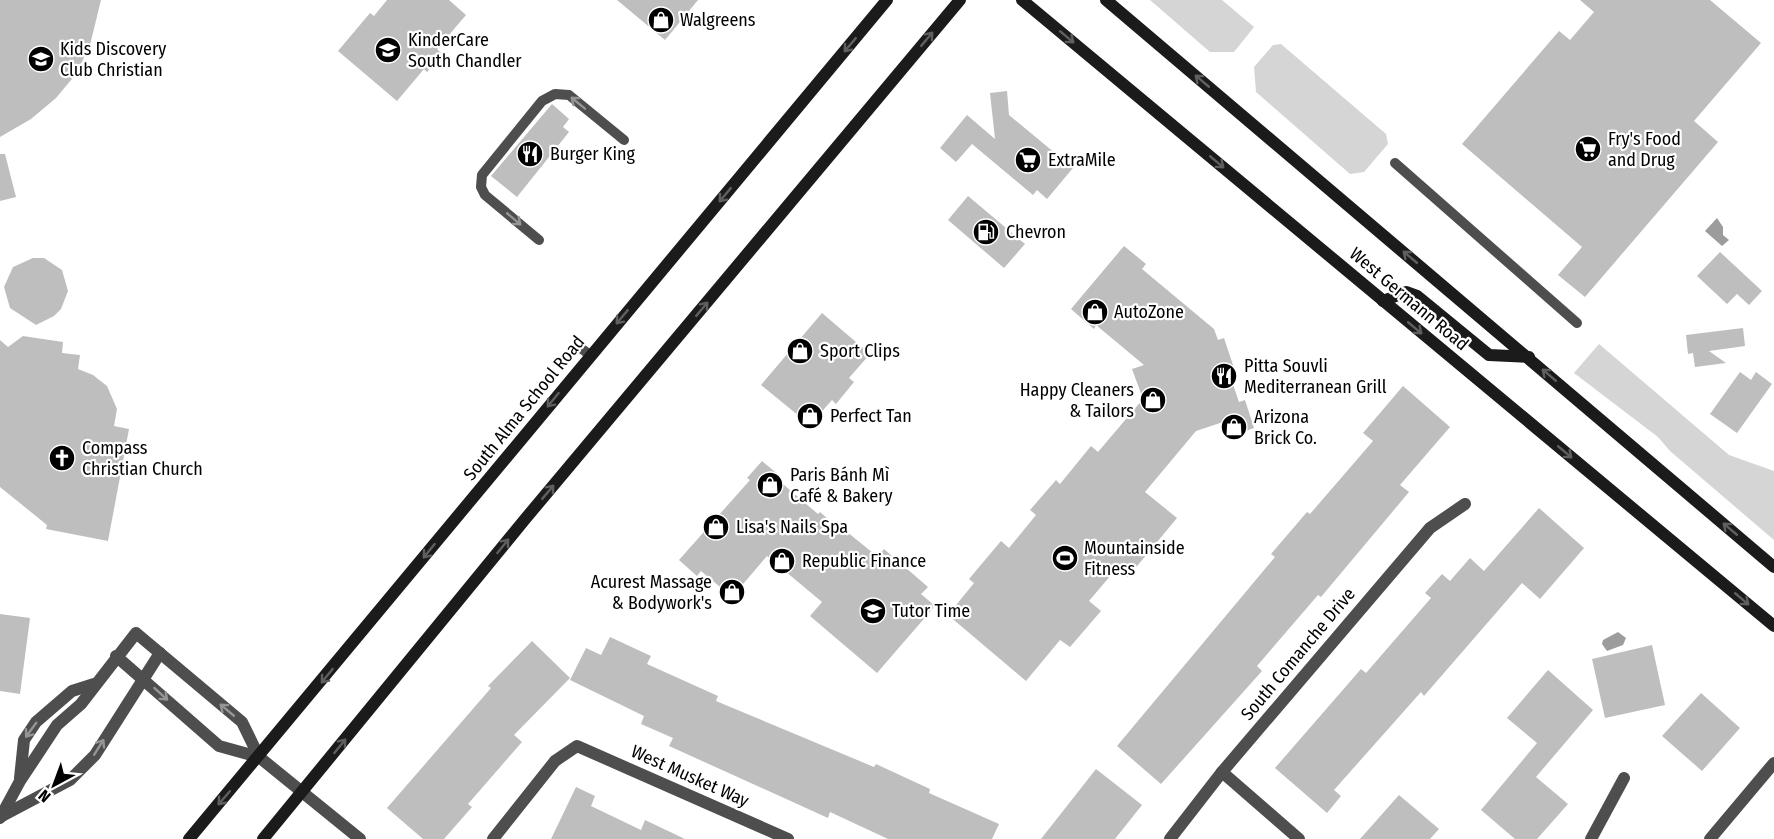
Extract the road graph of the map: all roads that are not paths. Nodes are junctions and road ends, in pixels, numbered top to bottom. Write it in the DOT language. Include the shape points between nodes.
graph roads {
  1 [pos="887,0"];
  2 [pos="960,0"];
  3 [pos="1022,0"];
  4 [pos="1106,0"];
  5 [pos="624,140"];
  6 [pos="1395,163"];
  7 [pos="539,240"];
  8 [pos="1383,301"];
  9 [pos="1577,323"];
  10 [pos="578,346"];
  11 [pos="590,355"];
  12 [pos="1529,357"];
  13 [pos="1465,504"];
  14 [pos="1774,567"];
  15 [pos="1774,626"];
  16 [pos="160,653"];
  17 [pos="116,656"];
  18 [pos="143,678"];
  19 [pos="94,684"];
  20 [pos="259,757"];
  21 [pos="1774,763"];
  22 [pos="1222,772"];
  23 [pos="1624,778"];
  24 [pos="20,781"];
  25 [pos="303,791"];
  26 [pos="1,817"];
  27 [pos="189,839"];
  28 [pos="263,839"];
  29 [pos="360,839"];
  30 [pos="493,839"];
  31 [pos="788,839"];
  32 [pos="1170,839"];
  33 [pos="1299,839"];
  34 [pos="1591,839"];
  35 [pos="1710,839"];
  1 -- 11 [label="main road, South Alma School Road, one-way"];
  25 -- 2 [label="main road, one-way"];
  3 -- 8 [label="main road, West Germann Road, one-way"];
  12 -- 4 [label="main road, West Germann Road, one-way"];
  5 -- 7 [label="lane, one-way" via="569,95 555,94 542,101 482,175 485,195"];
  6 -- 9 [label="lane"];
  8 -- 12 [label="main road" via="1406,292 1417,296 1489,355"];
  8 -- 15 [label="main road, West Germann Road, one-way"];
  10 -- 11 [label="lane"];
  11 -- 20 [label="main road, South Alma School Road, one-way"];
  14 -- 12 [label="main road, West Germann Road, one-way"];
  13 -- 22 [label="street, South Comanche Drive" via="1430,528"];
  16 -- 17 [label="street" via="136,633"];
  16 -- 18 [label="street"];
  20 -- 16 [label="street, one-way" via="242,722"];
  17 -- 18 [label="street"];
  17 -- 19 [label="street"];
  18 -- 20 [label="street, one-way" via="219,746"];
  26 -- 18 [label="street, one-way" via="70,780 95,754"];
  19 -- 24 [label="street" via="81,704 57,725"];
  19 -- 24 [label="street, one-way" via="72,691 36,722 24,740"];
  20 -- 25 [label="street"];
  20 -- 27 [label="main road, South Alma School Road, one-way"];
  21 -- 35 [label="street"];
  22 -- 32 [label="street, South Comanche Drive"];
  22 -- 33 [label="street"];
  23 -- 34 [label="street"];
  24 -- 26 [label="street"];
  25 -- 28 [label="main road"];
  25 -- 29 [label="street"];
  30 -- 31 [label="street, West Musket Way" via="555,761 577,746"];
}
